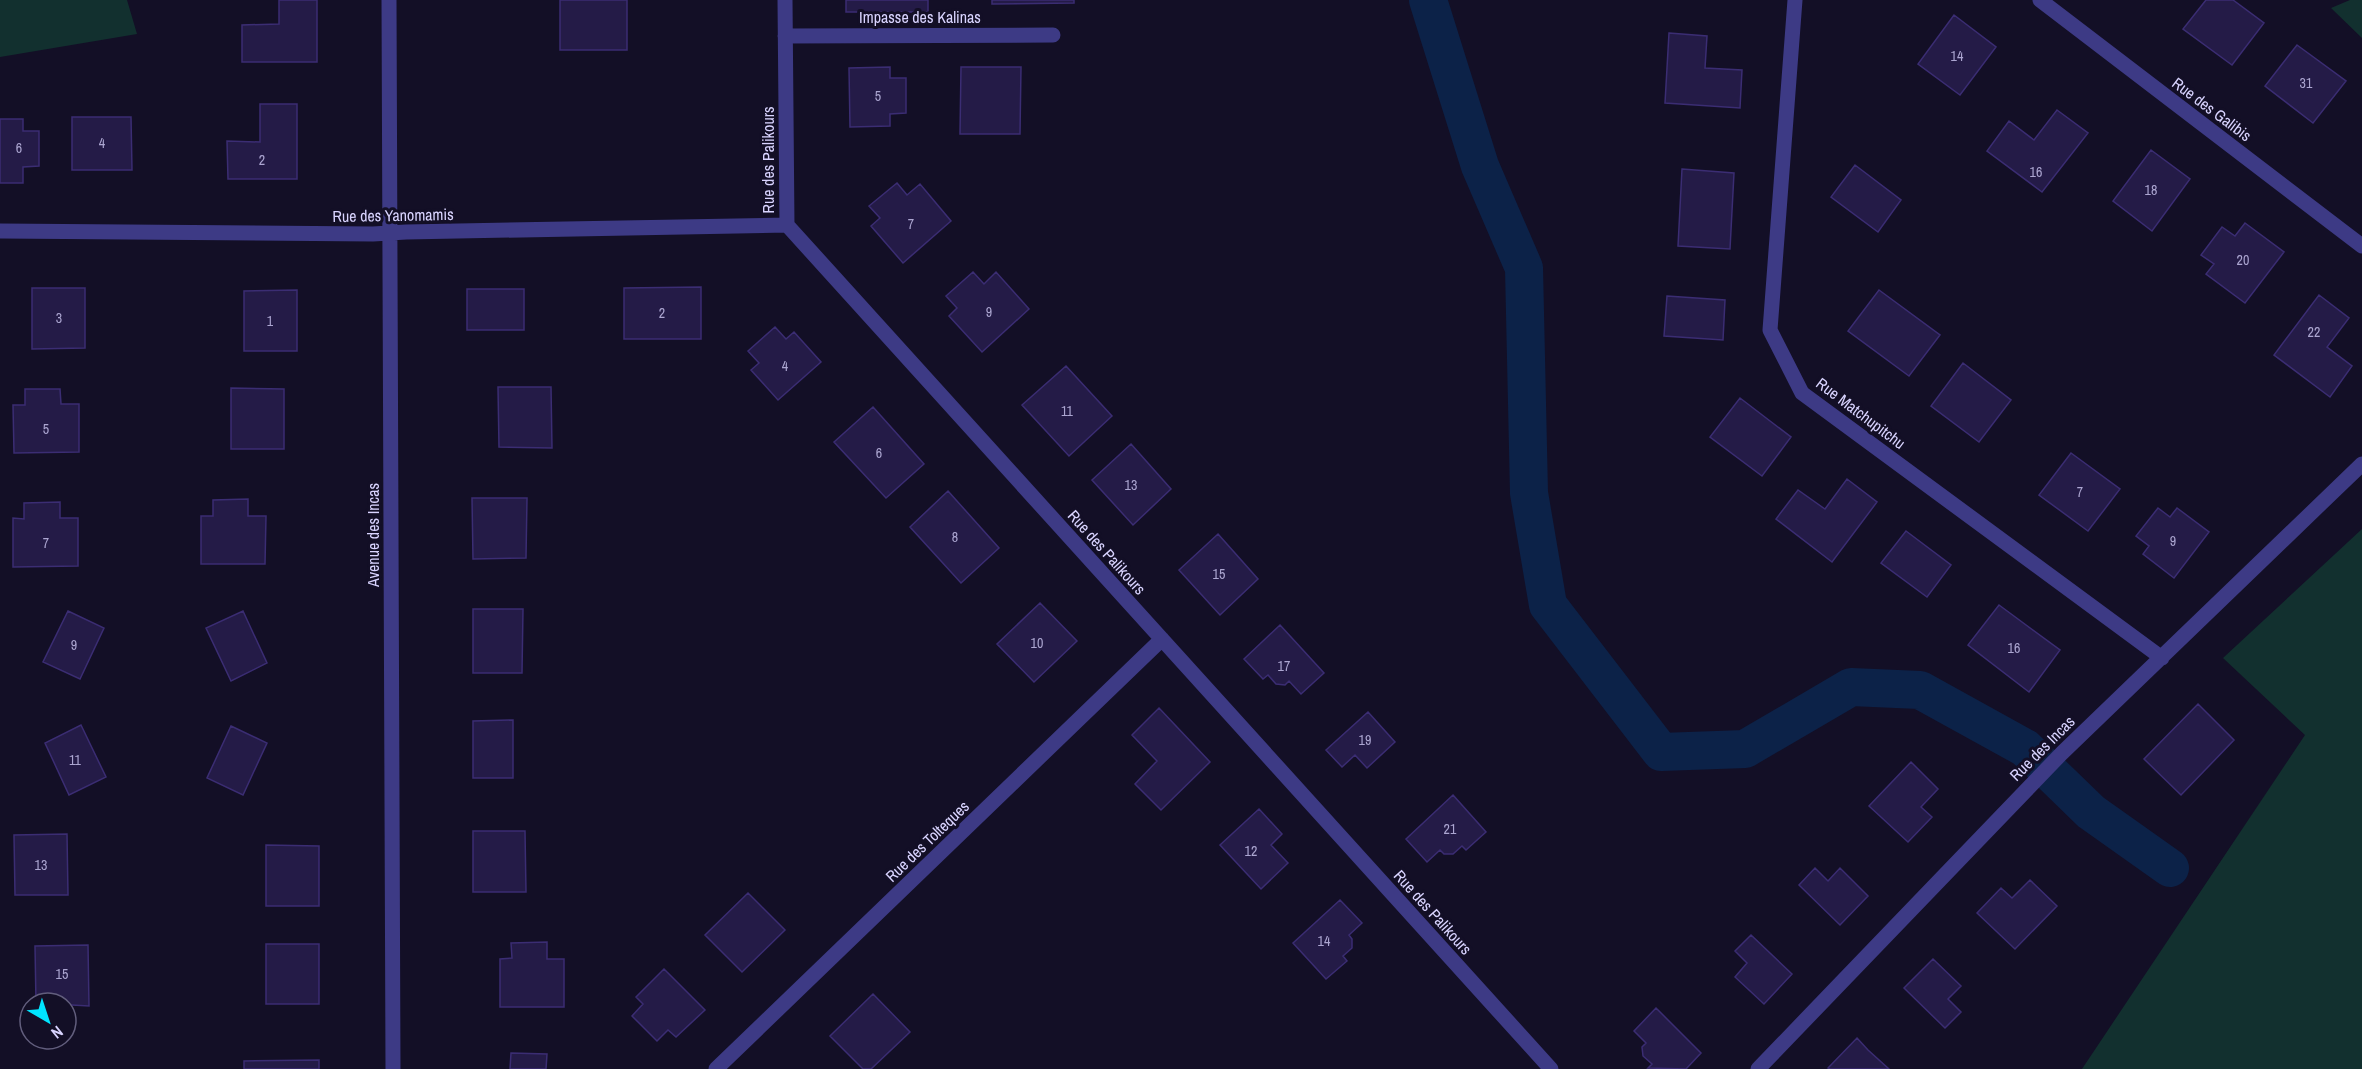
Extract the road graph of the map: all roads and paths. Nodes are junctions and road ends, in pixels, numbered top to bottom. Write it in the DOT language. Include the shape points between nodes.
graph roads {
  1 [pos="389,0"];
  2 [pos="785,0"];
  3 [pos="1795,0"];
  4 [pos="2040,0"];
  5 [pos="1053,35"];
  6 [pos="786,36"];
  7 [pos="786,225"];
  8 [pos="0,231"];
  9 [pos="390,233"];
  10 [pos="2362,246"];
  11 [pos="2362,464"];
  12 [pos="1162,639"];
  13 [pos="2162,658"];
  14 [pos="393,1069"];
  15 [pos="716,1069"];
  16 [pos="1551,1069"];
  17 [pos="1758,1069"];
  1 -- 9 [label="street, Avenue des Incas"];
  2 -- 6 [label="street, Rue des Palikours"];
  3 -- 13 [label="street, Rue Matchupitchu" via="1770,330 1802,393"];
  4 -- 10 [label="street, Rue des Galibis"];
  5 -- 6 [label="street, Impasse des Kalinas"];
  6 -- 7 [label="street, Rue des Palikours"];
  7 -- 9 [label="street, Rue des Yanomamis"];
  7 -- 12 [label="street, Rue des Palikours"];
  8 -- 9 [label="street, Rue des Yanomamis"];
  9 -- 14 [label="street, Avenue des Incas"];
  11 -- 13 [label="street, Rue des Incas"];
  12 -- 15 [label="street, Rue des Tolteques"];
  12 -- 16 [label="street, Rue des Palikours"];
  13 -- 17 [label="street, Rue des Incas" via="2032,783"];
}
